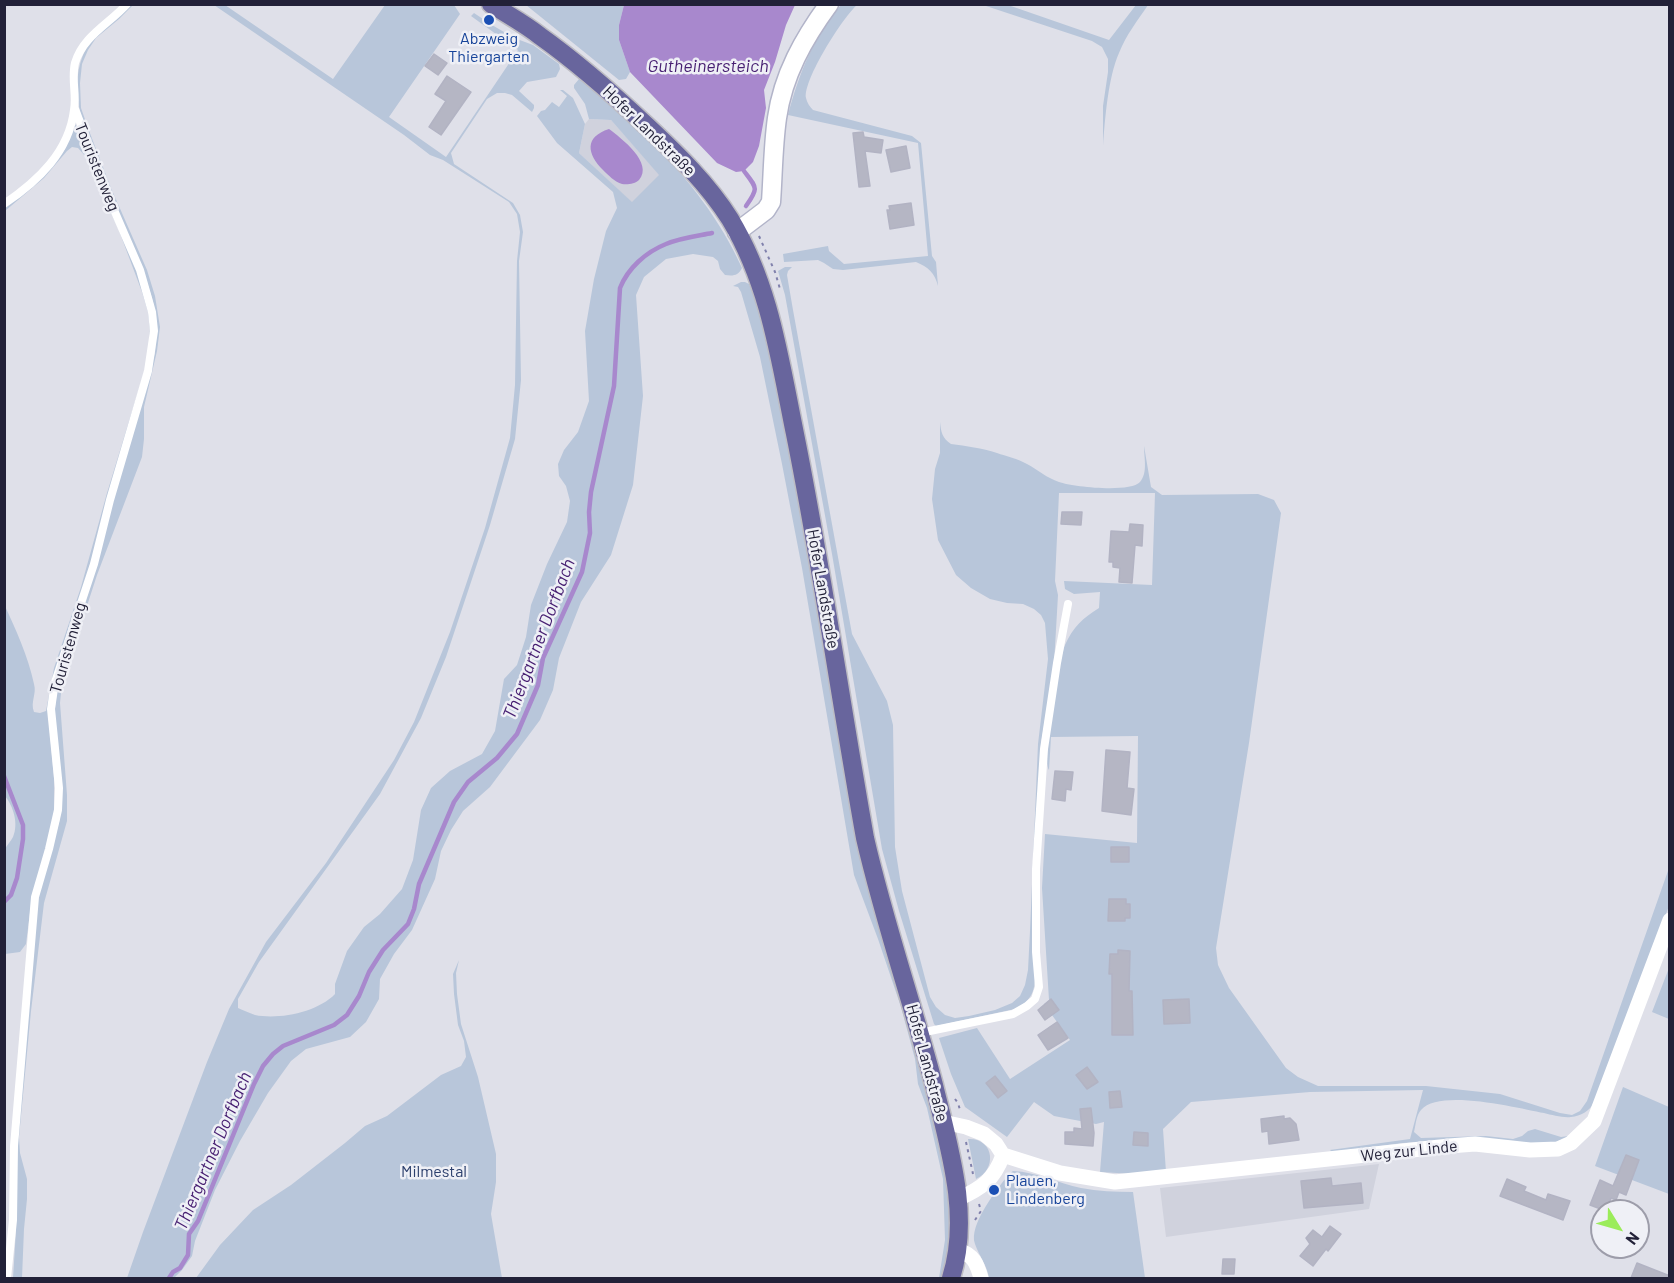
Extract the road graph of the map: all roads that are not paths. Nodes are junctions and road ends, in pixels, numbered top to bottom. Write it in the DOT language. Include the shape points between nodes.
graph roads {
  1 [pos="127,4"];
  2 [pos="491,4"];
  3 [pos="829,4"];
  4 [pos="75,109"];
  5 [pos="4,204"];
  6 [pos="744,227"];
  7 [pos="1068,604"];
  8 [pos="1670,920"];
  9 [pos="920,1033"];
  10 [pos="943,1122"];
  11 [pos="1003,1155"];
  12 [pos="958,1199"];
  13 [pos="958,1250"];
  14 [pos="7,1278"];
  15 [pos="951,1278"];
  16 [pos="981,1278"];
  1 -- 4 [label="lane" via="97,30 75,63"];
  2 -- 6 [label="main road, Hofer Landstraße" via="575,62 673,150 728,216"];
  3 -- 6 [label="street" via="799,51 784,86 777,115 771,202"];
  4 -- 5 [label="lane" via="60,152 44,173"];
  4 -- 14 [label="lane, Touristenweg" via="140,270 154,331 148,371 94,564 55,682 51,709 58,810 34,897"];
  6 -- 9 [label="main road, Hofer Landstraße" via="774,330 806,489 865,838"];
  7 -- 9 [label="lane" via="1044,749 1036,869 1039,987 1035,999 1013,1014"];
  8 -- 11 [label="street, Weg zur Linde" via="1594,1121 1580,1137 1558,1149 1475,1144 1115,1182 1060,1173"];
  9 -- 10 [label="main road, Hofer Landstraße"];
  10 -- 11 [label="street, Weg zur Linde" via="984,1134"];
  10 -- 12 [label="main road, Hofer Landstraße"];
  11 -- 12 [label="street" via="987,1183"];
  12 -- 13 [label="main road, Hofer Landstraße"];
  13 -- 15 [label="main road, Hofer Landstraße"];
  13 -- 16 [label="street" via="971,1256"];
}
